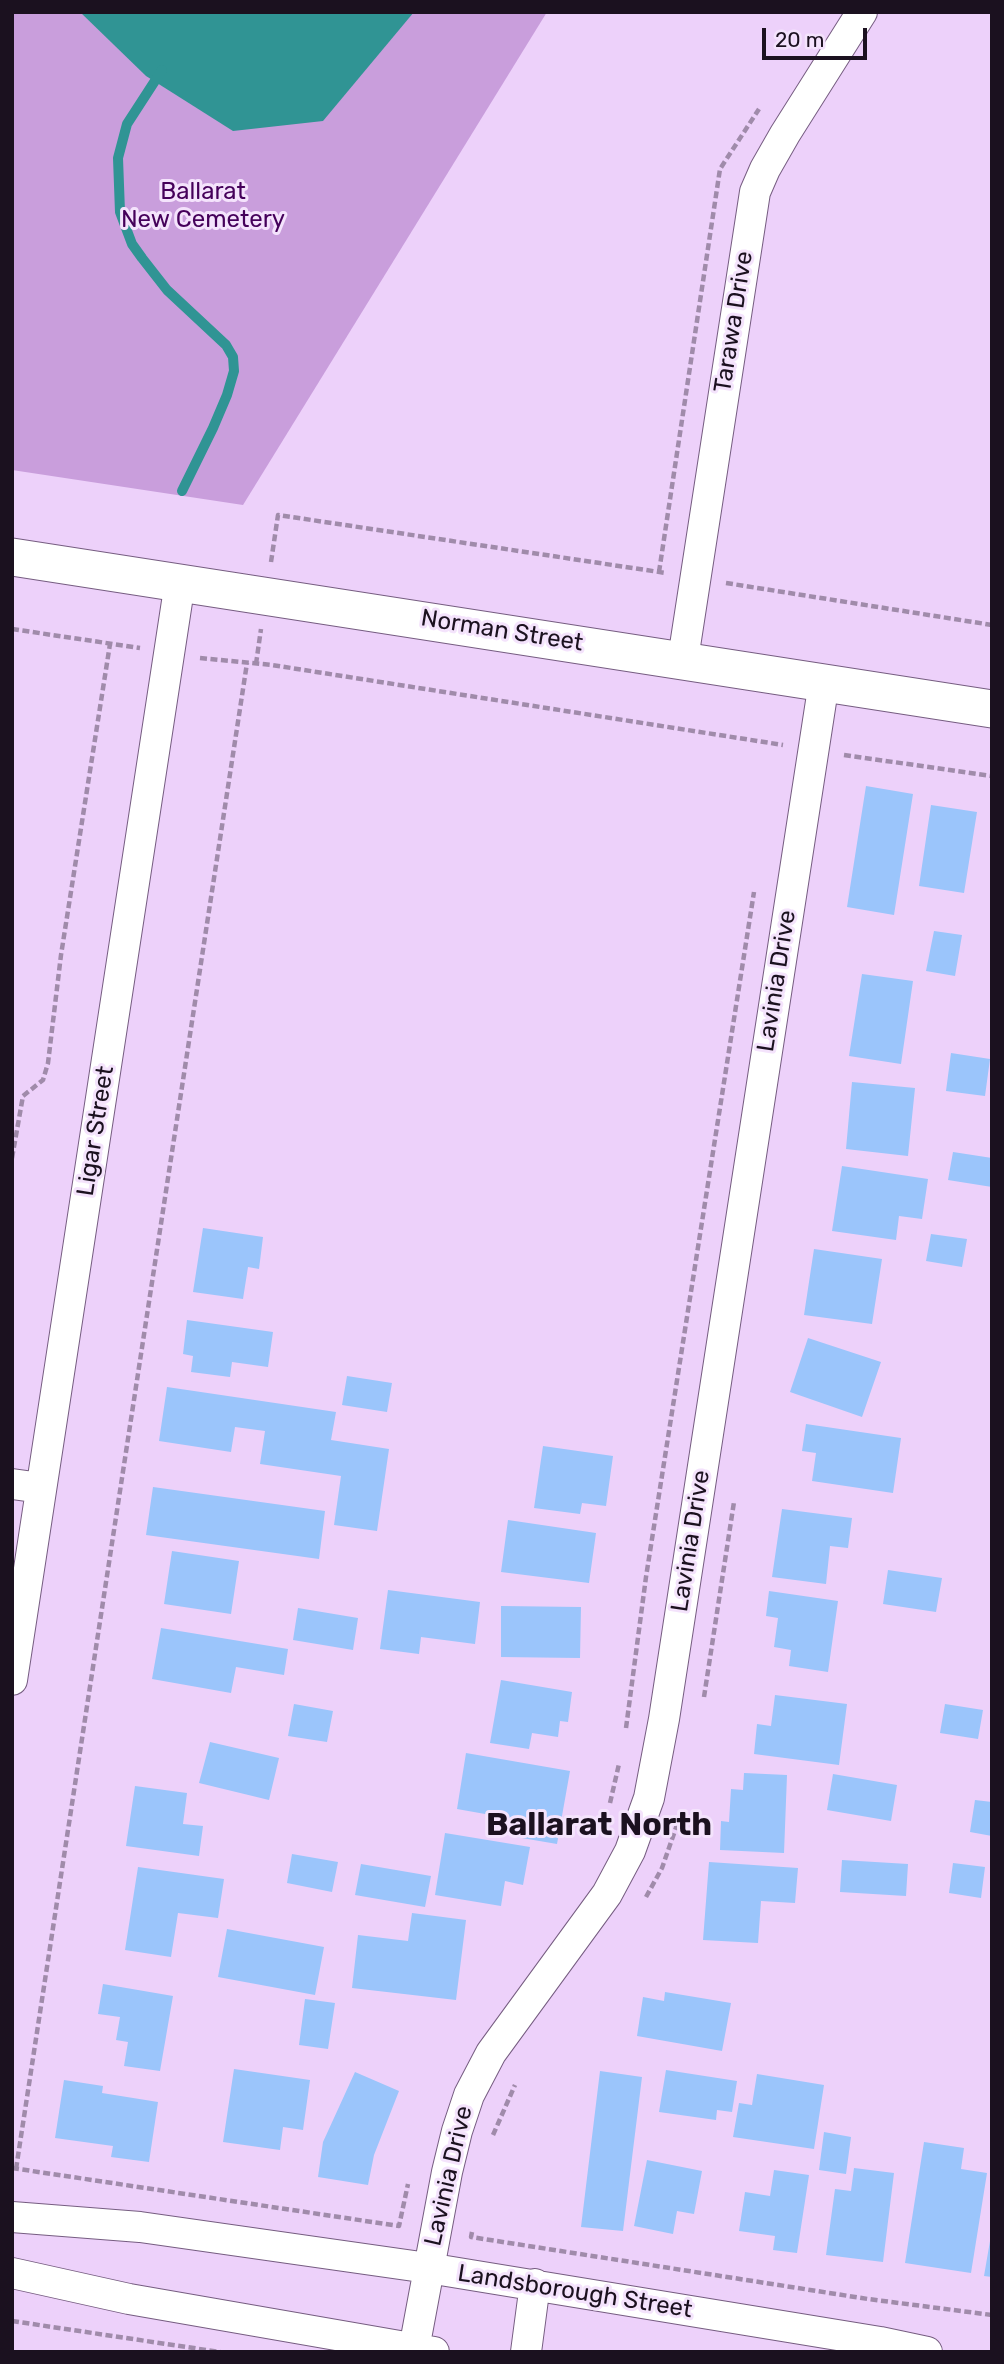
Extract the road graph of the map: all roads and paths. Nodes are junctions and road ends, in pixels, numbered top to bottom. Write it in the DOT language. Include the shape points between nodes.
graph roads {
  1 [pos="862,12"];
  2 [pos="12,556"];
  3 [pos="695,578"];
  4 [pos="180,582"];
  5 [pos="267,595"];
  6 [pos="992,625"];
  7 [pos="12,629"];
  8 [pos="110,644"];
  9 [pos="168,653"];
  10 [pos="683,659"];
  11 [pos="247,663"];
  12 [pos="256,664"];
  13 [pos="824,682"];
  14 [pos="992,709"];
  15 [pos="813,750"];
  16 [pos="992,776"];
  17 [pos="754,892"];
  18 [pos="12,1158"];
  19 [pos="27,1486"];
  20 [pos="12,1680"];
  21 [pos="625,1735"];
  22 [pos="620,1761"];
  23 [pos="607,1813"];
  24 [pos="14,2169"];
  25 [pos="409,2181"];
  26 [pos="12,2217"];
  27 [pos="471,2237"];
  28 [pos="428,2268"];
  29 [pos="12,2273"];
  30 [pos="535,2284"];
  31 [pos="992,2315"];
  32 [pos="12,2321"];
  33 [pos="424,2350"];
  34 [pos="220,2352"];
  35 [pos="526,2352"];
  36 [pos="927,2352"];
  1 -- 3 [label="street, Tarawa Drive" via="785,134 755,192"];
  2 -- 4 [label="street, Norman Street"];
  3 -- 5 [label="path" via="278,515"];
  3 -- 6 [label="path"];
  3 -- 10 [label="street, Tarawa Drive"];
  4 -- 5 [label="street, Norman Street"];
  4 -- 9 [label="street, Ligar Street"];
  5 -- 10 [label="street, Norman Street"];
  5 -- 12 [label="path"];
  7 -- 8 [label="path"];
  8 -- 9 [label="path"];
  8 -- 18 [label="path" via="48,1063 43,1080 23,1096"];
  9 -- 11 [label="path"];
  9 -- 19 [label="street, Ligar Street"];
  10 -- 13 [label="street, Norman Street"];
  11 -- 12 [label="path"];
  11 -- 24 [label="path"];
  12 -- 15 [label="path"];
  13 -- 14 [label="street, Norman Street"];
  13 -- 15 [label="street, Lavinia Drive"];
  15 -- 16 [label="path"];
  15 -- 28 [label="street, Lavinia Drive" via="649,1798 630,1851 607,1894 491,2053 469,2095 447,2172"];
  17 -- 21 [label="path"];
  19 -- 20 [label="street, Ligar Street"];
  22 -- 23 [label="path"];
  24 -- 25 [label="path" via="399,2226"];
  26 -- 28 [label="street, Landsborough Street" via="140,2227"];
  27 -- 31 [label="path"];
  28 -- 30 [label="street, Landsborough Street"];
  28 -- 33 [label="street, Lavinia Drive"];
  29 -- 33 [label="street" via="129,2299"];
  30 -- 35 [label="street"];
  30 -- 36 [label="street, Landsborough Street"];
  32 -- 34 [label="path"];
}
